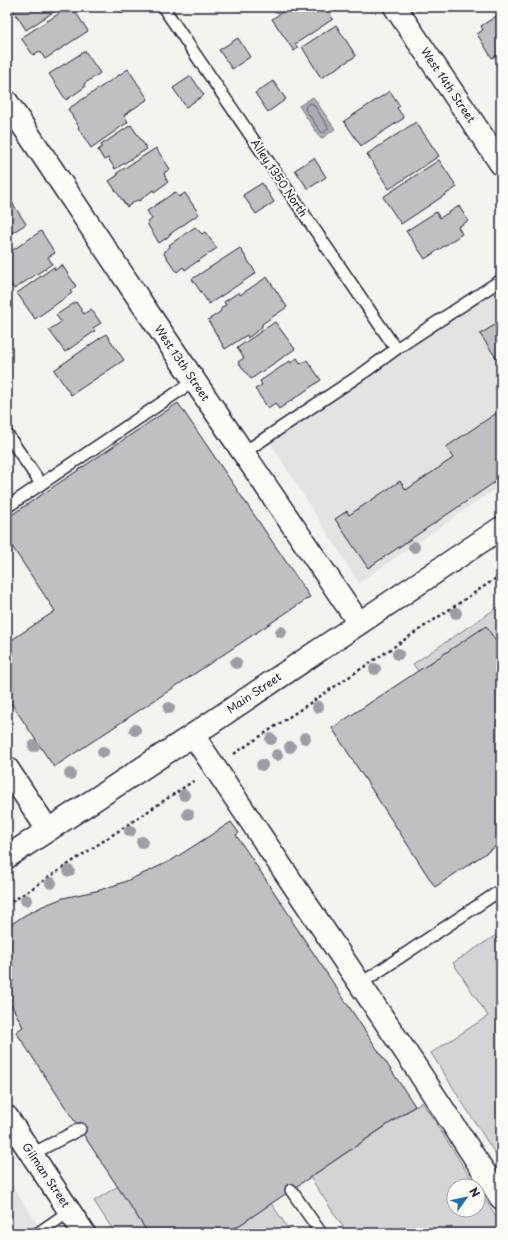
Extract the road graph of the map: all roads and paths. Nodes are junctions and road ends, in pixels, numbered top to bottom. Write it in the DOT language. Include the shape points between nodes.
graph roads {
  1 [pos="163,7"];
  2 [pos="395,7"];
  3 [pos="7,102"];
  4 [pos="501,164"];
  5 [pos="501,280"];
  6 [pos="396,349"];
  7 [pos="194,381"];
  8 [pos="7,434"];
  9 [pos="243,453"];
  10 [pos="41,484"];
  11 [pos="7,507"];
  12 [pos="501,528"];
  13 [pos="501,575"];
  14 [pos="359,623"];
  15 [pos="193,735"];
  16 [pos="214,767"];
  17 [pos="7,768"];
  18 [pos="48,830"];
  19 [pos="7,857"];
  20 [pos="501,890"];
  21 [pos="7,905"];
  22 [pos="360,984"];
  23 [pos="7,1117"];
  24 [pos="80,1129"];
  25 [pos="32,1154"];
  26 [pos="291,1190"];
  27 [pos="501,1198"];
  28 [pos="70,1211"];
  29 [pos="38,1233"];
  30 [pos="84,1233"];
  31 [pos="321,1233"];
  1 -- 6 [label="lane, Alley 1350 North"];
  2 -- 4 [label="street, West 14th Street"];
  3 -- 7 [label="street, West 13th Street"];
  5 -- 6 [label="lane"];
  6 -- 9 [label="lane"];
  7 -- 9 [label="street, West 13th Street"];
  7 -- 10 [label="lane"];
  8 -- 10 [label="lane"];
  9 -- 14 [label="street, West 13th Street"];
  10 -- 11 [label="lane"];
  12 -- 14 [label="street, Main Street"];
  13 -- 16 [label="path"];
  14 -- 15 [label="street, Main Street"];
  15 -- 16 [label="street"];
  15 -- 18 [label="street, Main Street"];
  16 -- 21 [label="path"];
  16 -- 22 [label="street"];
  17 -- 18 [label="street"];
  18 -- 19 [label="street, Main Street"];
  20 -- 22 [label="lane"];
  22 -- 27 [label="street"];
  23 -- 25 [label="street, Gilman Street"];
  24 -- 25 [label="lane"];
  25 -- 28 [label="street, Gilman Street"];
  26 -- 31 [label="lane"];
  28 -- 29 [label="lane"];
  28 -- 30 [label="street, Gilman Street"];
}
